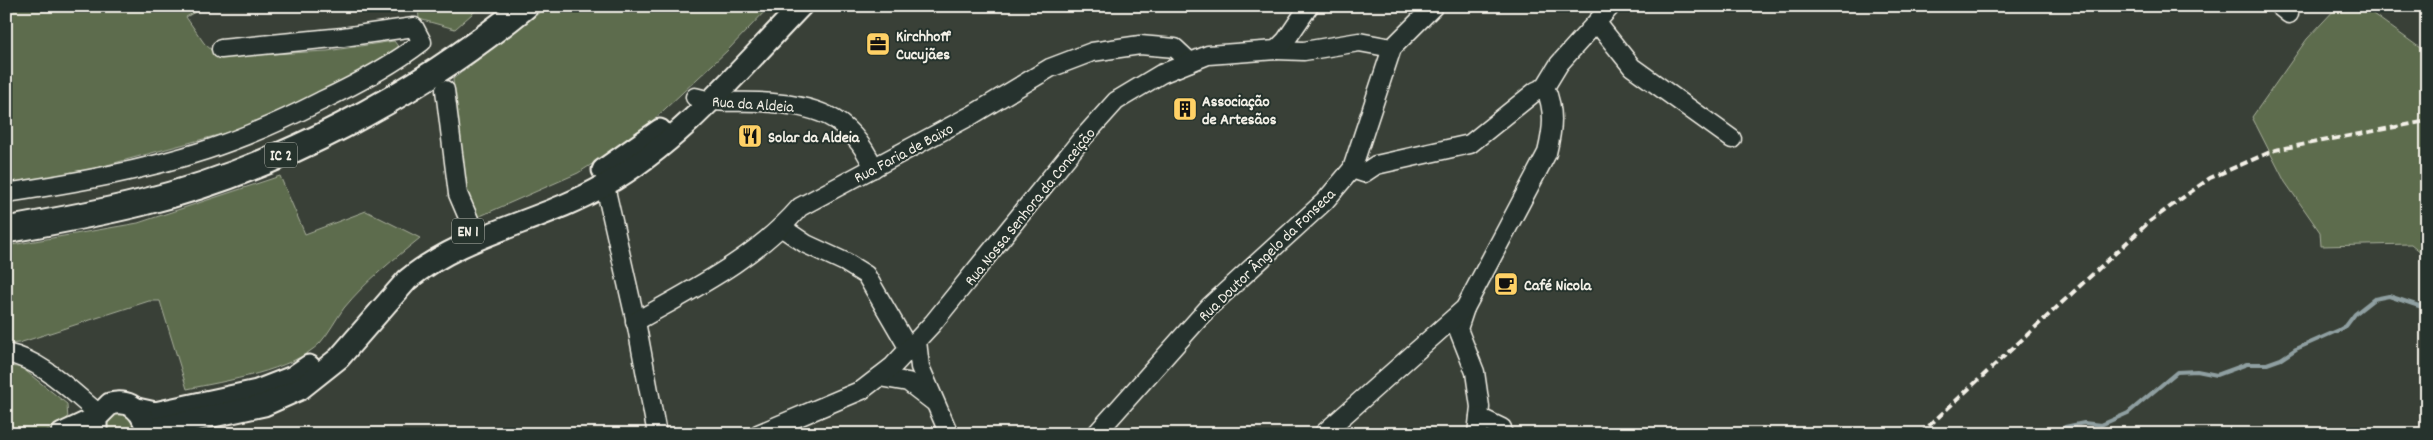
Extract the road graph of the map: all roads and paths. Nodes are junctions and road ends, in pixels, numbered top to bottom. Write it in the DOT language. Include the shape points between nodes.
graph roads {
  1 [pos="504,6"];
  2 [pos="525,6"];
  3 [pos="784,6"];
  4 [pos="802,6"];
  5 [pos="1309,6"];
  6 [pos="1434,6"];
  7 [pos="1611,6"];
  8 [pos="1597,23"];
  9 [pos="1392,48"];
  10 [pos="221,49"];
  11 [pos="1276,50"];
  12 [pos="1190,62"];
  13 [pos="1545,87"];
  14 [pos="445,90"];
  15 [pos="702,99"];
  16 [pos="1732,139"];
  17 [pos="874,168"];
  18 [pos="1352,169"];
  19 [pos="605,186"];
  20 [pos="6,193"];
  21 [pos="6,218"];
  22 [pos="781,227"];
  23 [pos="472,229"];
  24 [pos="6,230"];
  25 [pos="1464,308"];
  26 [pos="635,322"];
  27 [pos="913,345"];
  28 [pos="6,353"];
  29 [pos="879,377"];
  30 [pos="940,408"];
  31 [pos="137,409"];
  32 [pos="97,422"];
  33 [pos="1478,426"];
  34 [pos="1502,428"];
  35 [pos="62,434"];
  36 [pos="144,434"];
  37 [pos="657,434"];
  38 [pos="758,434"];
  39 [pos="949,434"];
  40 [pos="1096,434"];
  41 [pos="1323,434"];
  1 -- 21 [label="highway, IC 2" via="455,46 401,82 300,136 137,190"];
  2 -- 24 [label="highway, IC 2" via="416,83 329,134 295,149 249,168 140,203"];
  3 -- 15 [label="main road, EN 1"];
  4 -- 15 [label="main road, EN 1"];
  5 -- 11 [label="street"];
  6 -- 9 [label="street, Rua Doutor Ângelo da Fonseca"];
  7 -- 8 [label="street"];
  8 -- 13 [label="street" via="1559,64"];
  8 -- 16 [label="street" via="1632,67"];
  9 -- 11 [label="street, Rua Nossa Senhora da Conceição" via="1359,42 1304,51"];
  9 -- 18 [label="street, Rua Doutor Ângelo da Fonseca"];
  10 -- 20 [label="street" via="414,27 422,42 399,60 337,94 273,125 205,150 117,173"];
  11 -- 12 [label="street, Rua Nossa Senhora da Conceição" via="1208,55"];
  12 -- 17 [label="street, Rua Faria de Baixo" via="1175,48 1140,45 1092,52 1050,68"];
  12 -- 27 [label="street, Rua Nossa Senhora da Conceição" via="1160,74 1116,101"];
  13 -- 18 [label="street" via="1470,144 1376,165 1364,173"];
  13 -- 25 [label="street" via="1552,104 1552,130 1547,153"];
  14 -- 23 [label="street" via="458,194"];
  15 -- 17 [label="street, Rua da Aldeia" via="796,106 832,116 848,128"];
  15 -- 19 [label="main road, EN 1" via="664,144"];
  15 -- 23 [label="main road, EN 1" via="601,172"];
  17 -- 22 [label="street, Rua Faria de Baixo" via="800,207"];
  18 -- 40 [label="street, Rua Doutor Ângelo da Fonseca" via="1326,201 1210,306"];
  19 -- 26 [label="street"];
  19 -- 36 [label="main road, EN 1" via="460,248 418,271 339,358 300,389 264,406 165,426"];
  22 -- 26 [label="street, Rua Faria de Baixo" via="754,251"];
  22 -- 27 [label="street" via="806,244 866,275"];
  23 -- 31 [label="main road, EN 1" via="413,258 383,286 324,355 293,377 257,391 155,413"];
  25 -- 33 [label="street" via="1458,329 1475,372 1480,407"];
  25 -- 41 [label="street"];
  26 -- 37 [label="street"];
  27 -- 29 [label="street, Rua Nossa Senhora da Conceição"];
  27 -- 30 [label="street"];
  28 -- 32 [label="street" via="23,356 61,383"];
  29 -- 30 [label="street" via="908,382"];
  29 -- 38 [label="street, Rua Nossa Senhora da Conceição" via="862,390"];
  30 -- 39 [label="street"];
  31 -- 32 [label="main road, EN 1" via="124,402 110,404"];
  31 -- 36 [label="main road, EN 1" via="144,422"];
  32 -- 35 [label="main road, EN 1"];
  33 -- 34 [label="street"];
}
